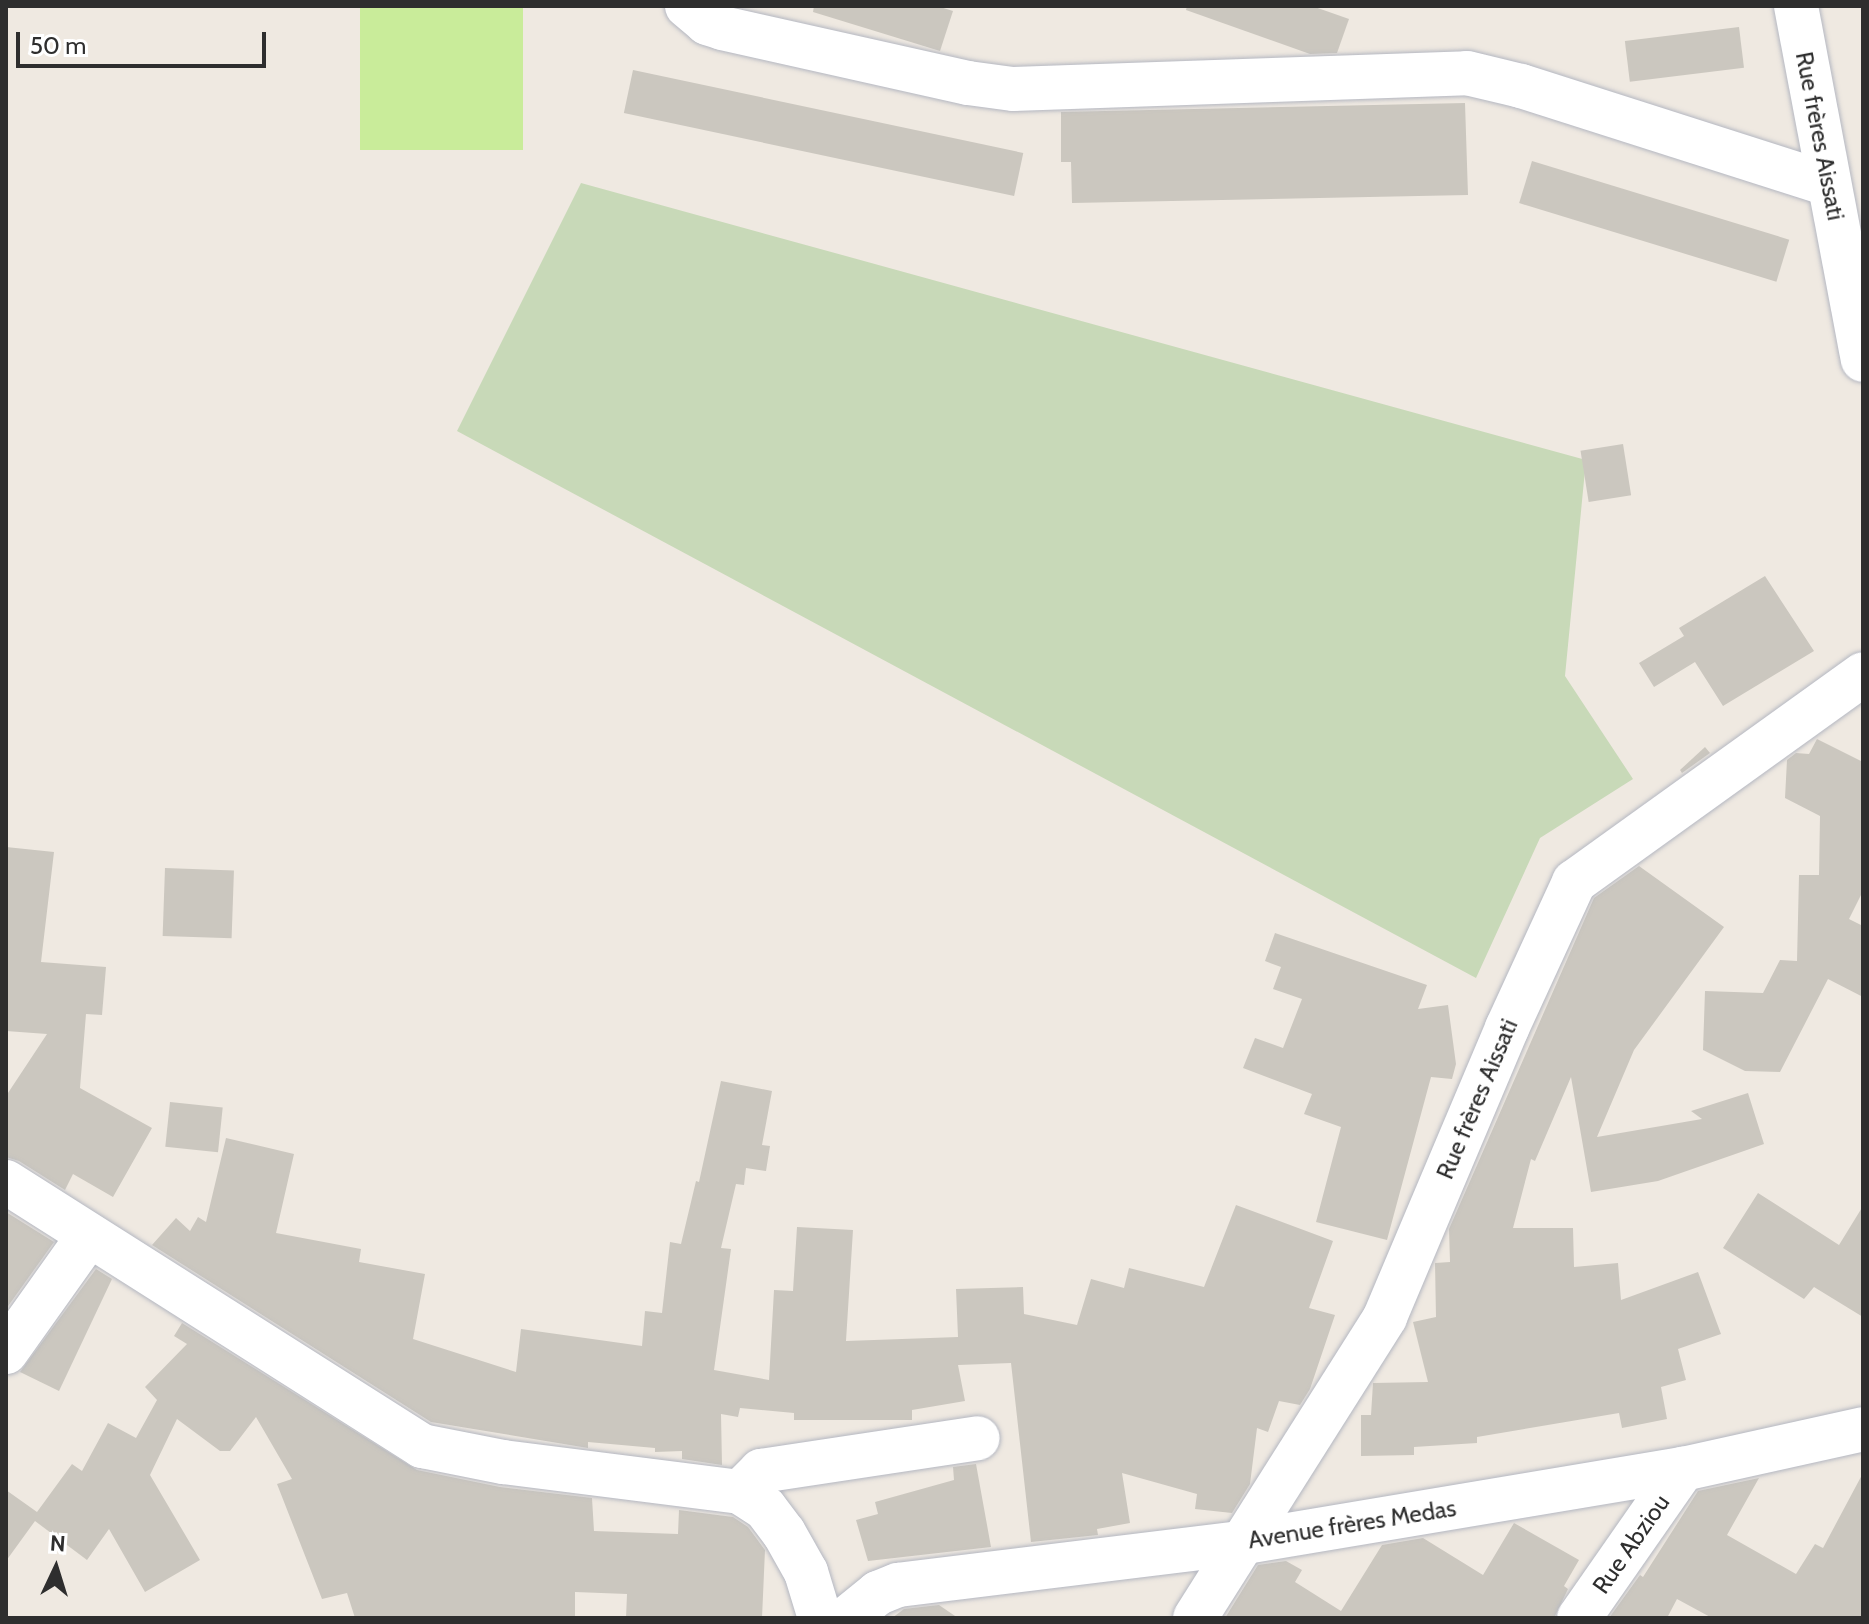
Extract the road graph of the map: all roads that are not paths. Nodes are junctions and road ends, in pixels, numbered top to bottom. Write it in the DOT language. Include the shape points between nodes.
graph roads {
  1 [pos="687,6"];
  2 [pos="1796,6"];
  3 [pos="1828,184"];
  4 [pos="1863,360"];
  5 [pos="1863,674"];
  6 [pos="6,1182"];
  7 [pos="89,1235"];
  8 [pos="6,1352"];
  9 [pos="1863,1429"];
  10 [pos="978,1438"];
  11 [pos="1683,1469"];
  12 [pos="740,1492"];
  13 [pos="1246,1542"];
  14 [pos="820,1618"];
  15 [pos="847,1618"];
  16 [pos="1195,1618"];
  17 [pos="1579,1618"];
  1 -- 3 [label="street" via="700,19 722,28 1013,89 1467,73"];
  2 -- 3 [label="street, Rue frères Aissati"];
  3 -- 4 [label="street, Rue frères Aissati"];
  5 -- 13 [label="street, Rue frères Aissati" via="1574,882 1385,1317"];
  6 -- 7 [label="street"];
  7 -- 8 [label="street"];
  7 -- 12 [label="street" via="422,1446 503,1462"];
  9 -- 11 [label="street, Avenue frères Medas"];
  10 -- 12 [label="street" via="761,1471"];
  11 -- 13 [label="street, Avenue frères Medas"];
  11 -- 17 [label="street, Rue Abziou"];
  12 -- 14 [label="street" via="765,1508 784,1533 806,1572"];
  13 -- 15 [label="street, Avenue frères Medas" via="898,1585 878,1593"];
  13 -- 16 [label="street, Rue frères Aissati"];
}
